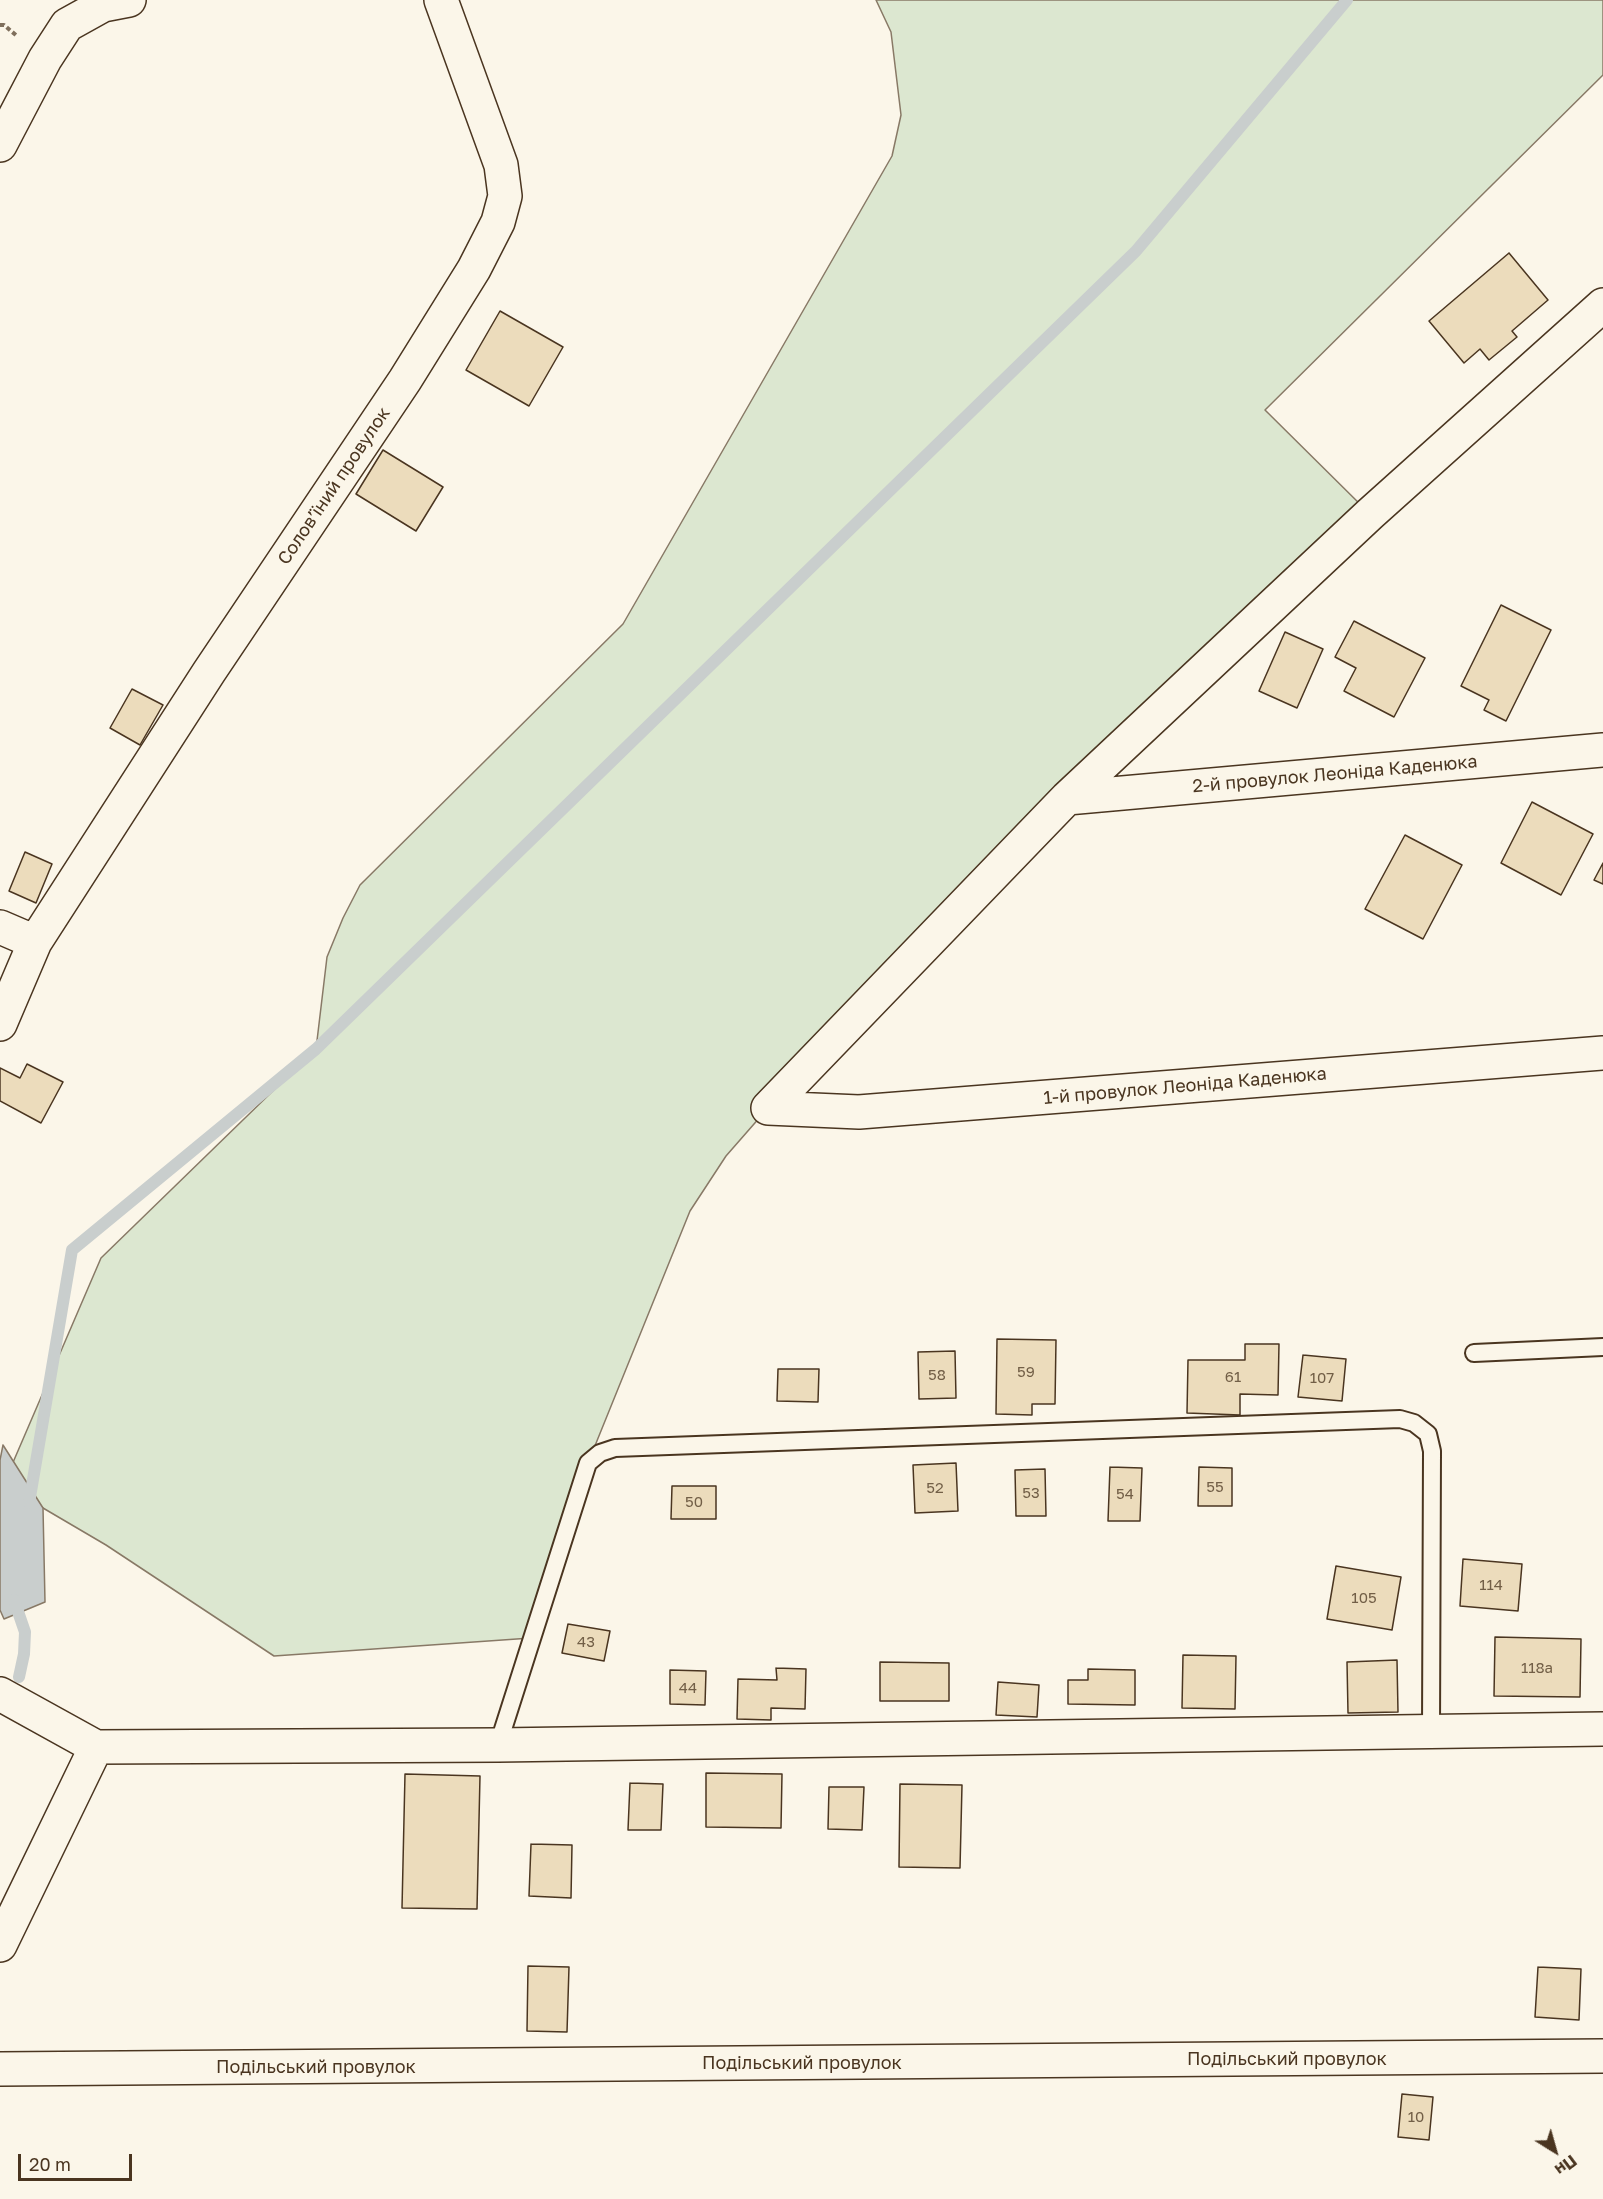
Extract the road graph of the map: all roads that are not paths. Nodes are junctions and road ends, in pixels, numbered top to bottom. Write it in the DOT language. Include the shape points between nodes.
graph roads {
  1 [pos="129,0"];
  2 [pos="441,0"];
  3 [pos="0,145"];
  4 [pos="1603,305"];
  5 [pos="1603,750"];
  6 [pos="1067,798"];
  7 [pos="0,927"];
  8 [pos="35,942"];
  9 [pos="0,1024"];
  10 [pos="1603,1053"];
  11 [pos="1603,1347"];
  12 [pos="1474,1353"];
  13 [pos="0,1694"];
  14 [pos="1603,1729"];
  15 [pos="1431,1731"];
  16 [pos="498,1745"];
  17 [pos="96,1747"];
  18 [pos="0,1945"];
  19 [pos="1603,2056"];
  20 [pos="0,2069"];
  1 -- 3 [label="street" via="102,5 68,25 45,59"];
  2 -- 8 [label="street, Соловʼїний провулок" via="501,165 505,196 498,222 474,269 405,380 209,672"];
  4 -- 6 [label="street" via="1370,514"];
  5 -- 6 [label="street, 2-й провулок Леоніда Каденюка"];
  6 -- 10 [label="street, 1-й провулок Леоніда Каденюка" via="768,1108 859,1112"];
  7 -- 8 [label="street"];
  8 -- 9 [label="street, Соловʼїний провулок"];
  11 -- 12 [label="lane"];
  13 -- 17 [label="street"];
  14 -- 15 [label="street"];
  15 -- 16 [label="street"];
  15 -- 16 [label="lane" via="1432,1451 1428,1434 1414,1423 1400,1419 615,1448 600,1453 588,1463"];
  16 -- 17 [label="street"];
  17 -- 18 [label="street"];
  19 -- 20 [label="street, Подільський провулок"];
}
